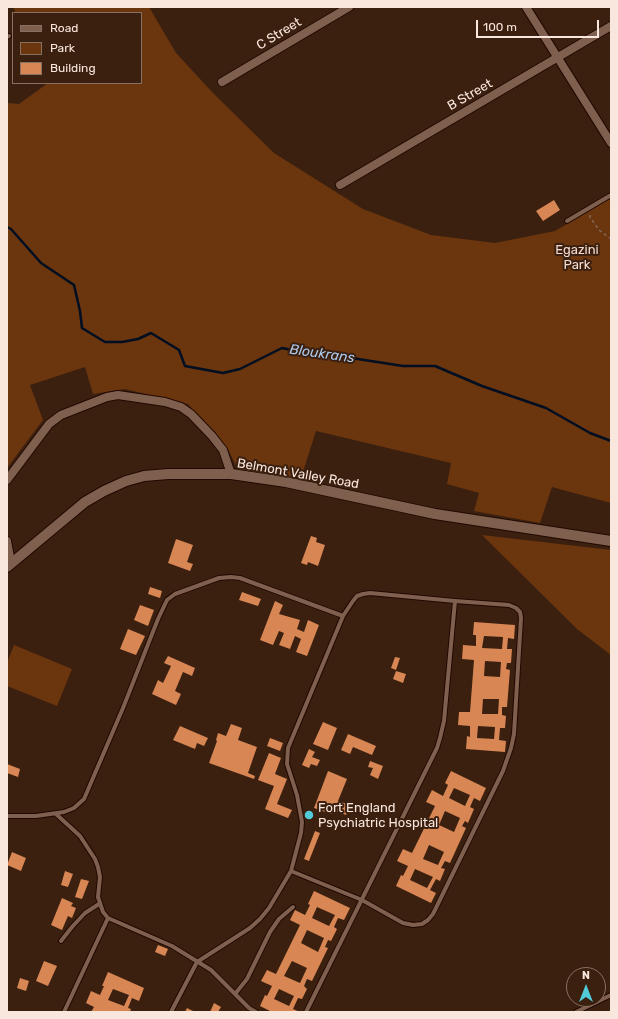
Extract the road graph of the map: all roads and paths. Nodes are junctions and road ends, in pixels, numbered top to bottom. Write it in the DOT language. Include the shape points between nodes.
graph roads {
  1 [pos="349,7"];
  2 [pos="526,7"];
  3 [pos="611,26"];
  4 [pos="558,58"];
  5 [pos="222,82"];
  6 [pos="611,143"];
  7 [pos="340,185"];
  8 [pos="611,195"];
  9 [pos="590,207"];
  10 [pos="567,221"];
  11 [pos="611,239"];
  12 [pos="231,474"];
  13 [pos="7,480"];
  14 [pos="7,541"];
  15 [pos="611,541"];
  16 [pos="9,565"];
  17 [pos="455,601"];
  18 [pos="343,616"];
  19 [pos="56,814"];
  20 [pos="7,816"];
  21 [pos="291,871"];
  22 [pos="362,900"];
  23 [pos="99,904"];
  24 [pos="293,907"];
  25 [pos="108,918"];
  26 [pos="61,942"];
  27 [pos="197,962"];
  28 [pos="235,994"];
  29 [pos="611,995"];
  30 [pos="64,1012"];
  31 [pos="171,1012"];
  32 [pos="256,1012"];
  33 [pos="306,1012"];
  34 [pos="576,1012"];
  1 -- 5 [label="street, C Street"];
  2 -- 4 [label="street"];
  3 -- 4 [label="street, B Street"];
  4 -- 6 [label="street"];
  4 -- 7 [label="street, B Street"];
  8 -- 9 [label="lane"];
  9 -- 10 [label="lane"];
  9 -- 11 [label="path" via="590,217 599,230"];
  12 -- 13 [label="street" via="223,450 191,414 181,407 165,402 118,396 107,397 61,415 49,424"];
  12 -- 15 [label="street, Belmont Valley Road" via="286,482 435,514"];
  12 -- 16 [label="street, Belmont Valley Road" via="168,474 126,481 85,502"];
  14 -- 16 [label="street"];
  17 -- 18 [label="lane" via="363,594 352,601"];
  17 -- 22 [label="lane" via="444,721 440,738"];
  17 -- 22 [label="lane" via="509,605 520,612 512,748 428,920 422,924 403,923"];
  18 -- 19 [label="lane" via="240,578 219,578 175,594 167,600 158,619 87,794 74,808"];
  18 -- 21 [label="lane" via="288,748 287,764 302,822 299,845"];
  19 -- 20 [label="lane"];
  19 -- 23 [label="lane" via="80,836 95,859 100,877"];
  21 -- 22 [label="lane"];
  21 -- 27 [label="lane" via="276,898 260,919"];
  22 -- 33 [label="lane"];
  23 -- 25 [label="lane"];
  23 -- 26 [label="lane" via="85,913"];
  24 -- 28 [label="lane" via="279,919 270,932 247,979"];
  25 -- 27 [label="lane" via="172,946"];
  25 -- 30 [label="lane"];
  27 -- 28 [label="lane" via="211,970"];
  27 -- 31 [label="lane"];
  28 -- 32 [label="lane"];
  29 -- 34 [label="lane"];
}
